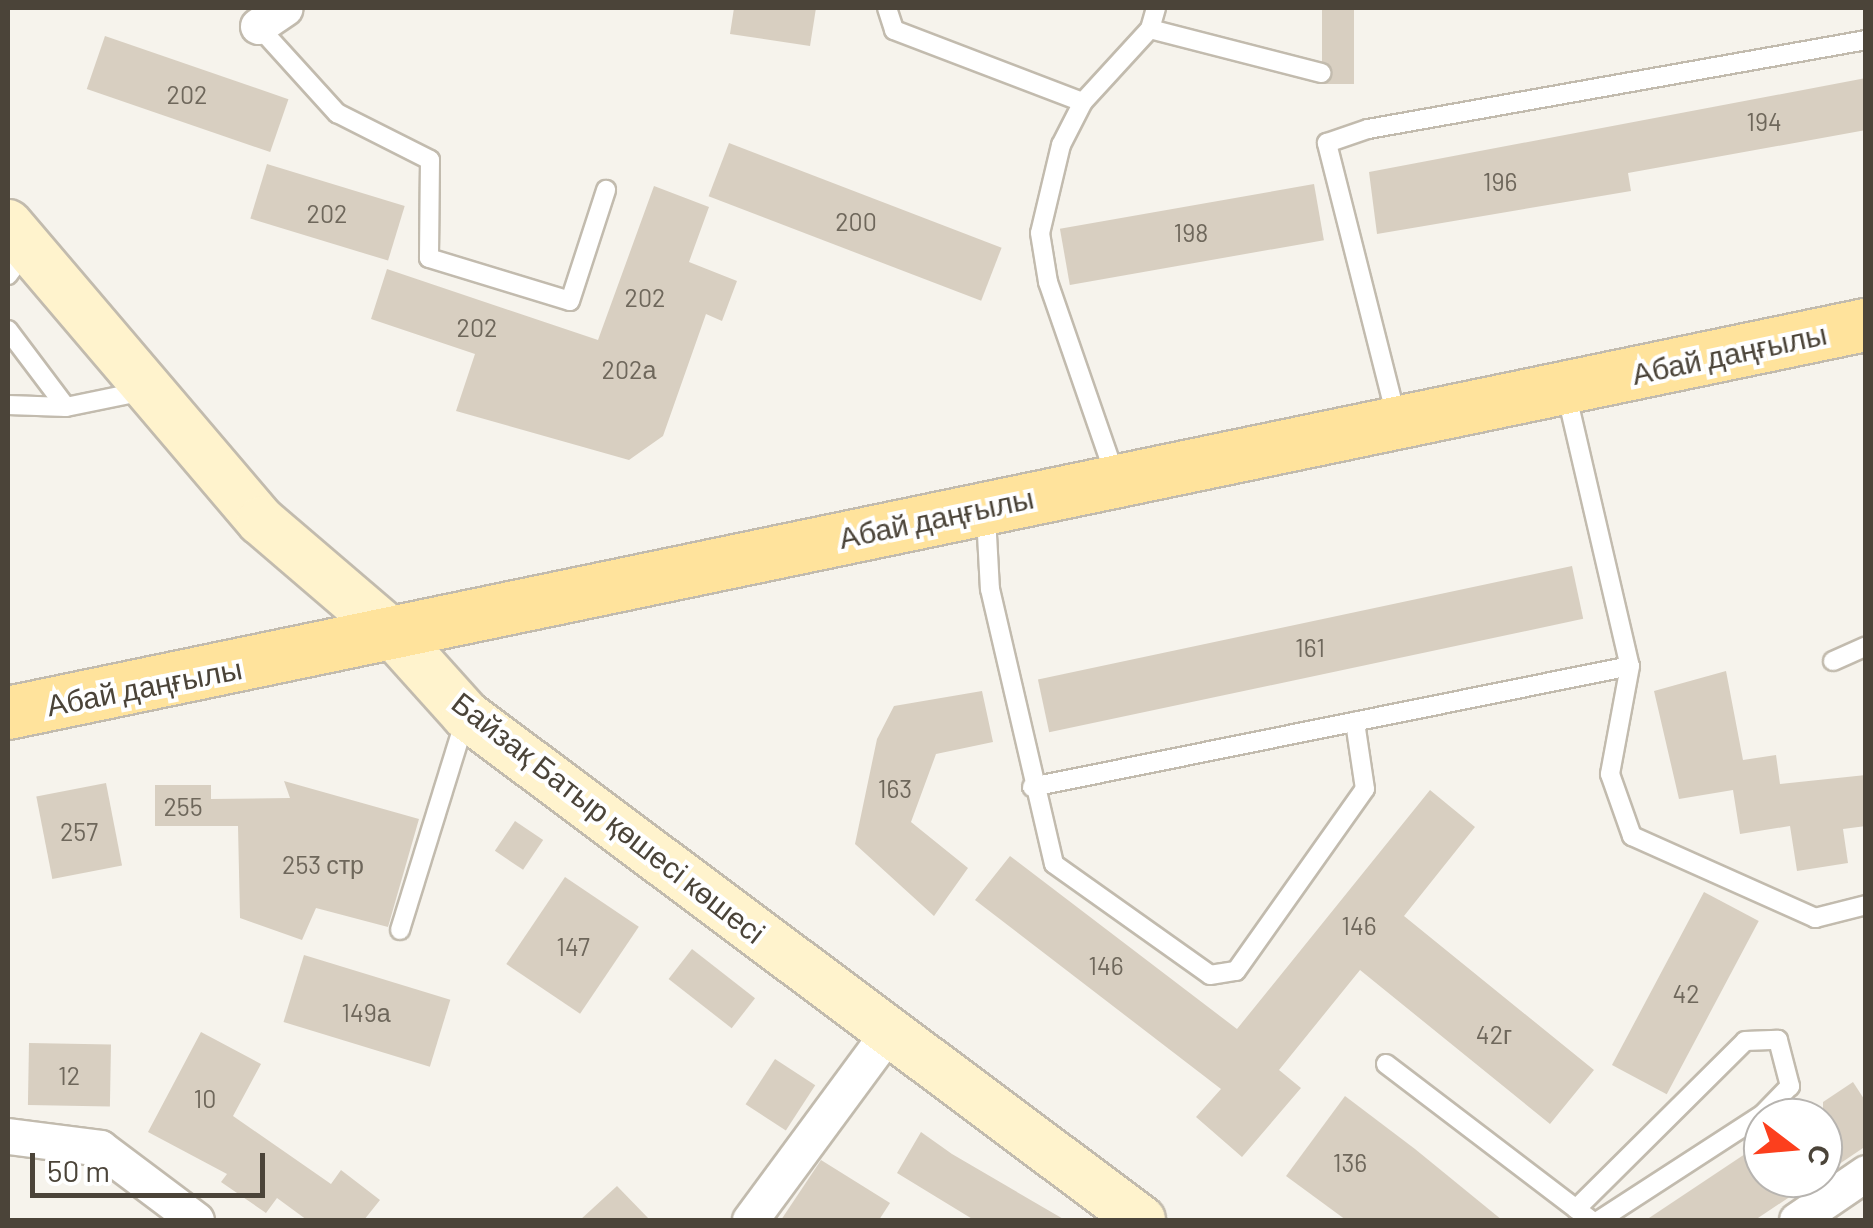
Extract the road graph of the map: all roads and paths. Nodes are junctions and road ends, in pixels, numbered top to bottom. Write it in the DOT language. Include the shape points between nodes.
graph roads {
  1 [pos="887,8"];
  2 [pos="1156,8"];
  3 [pos="271,17"];
  4 [pos="1150,29"];
  5 [pos="1866,40"];
  6 [pos="1321,73"];
  7 [pos="1083,102"];
  8 [pos="606,190"];
  9 [pos="14,249"];
  10 [pos="1866,325"];
  11 [pos="8,330"];
  12 [pos="1565,387"];
  13 [pos="148,390"];
  14 [pos="8,405"];
  15 [pos="66,407"];
  16 [pos="1397,421"];
  17 [pos="1116,479"];
  18 [pos="985,506"];
  19 [pos="394,635"];
  20 [pos="1866,646"];
  21 [pos="1833,661"];
  22 [pos="1630,666"];
  23 [pos="8,714"];
  24 [pos="466,715"];
  25 [pos="1355,722"];
  26 [pos="1032,787"];
  27 [pos="1866,905"];
  28 [pos="400,930"];
  29 [pos="890,1030"];
  30 [pos="1386,1064"];
  31 [pos="8,1136"];
  32 [pos="1866,1174"];
  33 [pos="1583,1215"];
  34 [pos="196,1220"];
  35 [pos="750,1220"];
  36 [pos="1141,1220"];
  37 [pos="1600,1220"];
  38 [pos="1798,1220"];
  1 -- 7 [label="lane" via="894,30"];
  2 -- 4 [label="lane"];
  3 -- 8 [label="lane" via="338,112 430,160 429,258 570,300"];
  4 -- 6 [label="lane"];
  4 -- 7 [label="lane"];
  5 -- 16 [label="lane" via="1368,128 1327,143"];
  7 -- 17 [label="lane" via="1061,145 1040,233 1048,282"];
  9 -- 13 [label="main road, Байзақ Батыр қөшесі көшесі"];
  10 -- 12 [label="main road, Абай даңғылы"];
  11 -- 15 [label="lane"];
  12 -- 16 [label="main road, Абай даңғылы"];
  12 -- 22 [label="lane"];
  13 -- 15 [label="lane"];
  13 -- 19 [label="main road, Байзақ Батыр қөшесі көшесі" via="262,521"];
  14 -- 15 [label="lane"];
  16 -- 17 [label="main road, Абай даңғылы"];
  17 -- 18 [label="main road, Абай даңғылы"];
  18 -- 19 [label="main road, Абай даңғылы"];
  18 -- 26 [label="lane" via="990,589"];
  19 -- 23 [label="main road, Абай даңғылы"];
  19 -- 24 [label="main road, Байзақ Батыр қөшесі көшесі"];
  20 -- 21 [label="lane"];
  22 -- 25 [label="lane"];
  22 -- 27 [label="lane" via="1610,774 1632,836 1815,918"];
  24 -- 28 [label="lane"];
  24 -- 29 [label="main road, Байзақ Батыр қөшесі көшесі"];
  25 -- 26 [label="lane"];
  25 -- 26 [label="lane" via="1365,789 1236,971 1210,974 1054,864"];
  29 -- 35 [label="street"];
  29 -- 36 [label="main road, Байзақ Батыр қөшесі көшесі"];
  30 -- 33 [label="lane"];
  31 -- 34 [label="street" via="100,1148"];
  32 -- 38 [label="street"];
  33 -- 37 [label="lane" via="1746,1041 1778,1040 1790,1086 1763,1114"];
}
